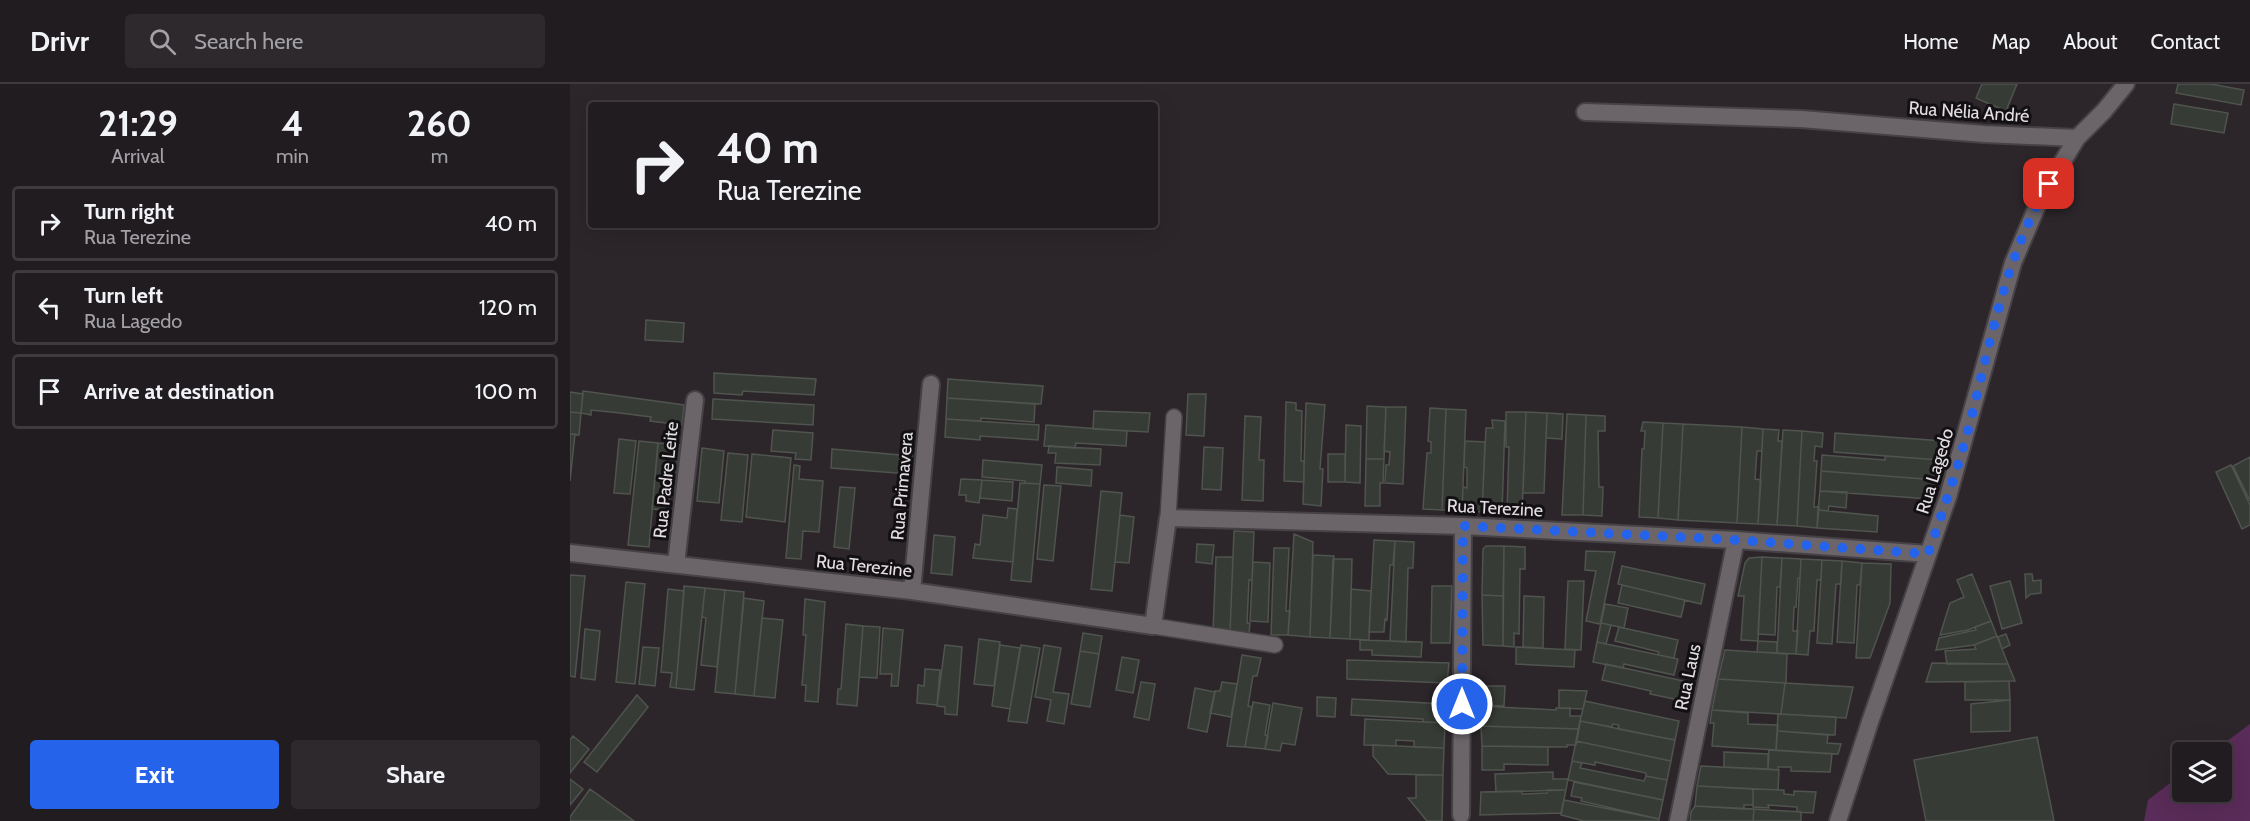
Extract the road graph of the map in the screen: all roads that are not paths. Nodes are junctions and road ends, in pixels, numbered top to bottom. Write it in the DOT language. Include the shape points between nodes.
graph roads {
  1 [pos="2126,84"];
  2 [pos="1585,112"];
  3 [pos="2077,138"];
  4 [pos="931,384"];
  5 [pos="695,400"];
  6 [pos="1174,417"];
  7 [pos="1168,518"];
  8 [pos="1463,526"];
  9 [pos="1736,540"];
  10 [pos="570,553"];
  11 [pos="1928,554"];
  12 [pos="676,564"];
  13 [pos="912,591"];
  14 [pos="1153,626"];
  15 [pos="1275,645"];
  16 [pos="1461,815"];
  17 [pos="1678,821"];
  18 [pos="1838,821"];
  1 -- 3 [label="street, Rua Lagedo"];
  2 -- 3 [label="street, Rua Nélia André" via="1858,123"];
  3 -- 11 [label="street, Rua Lagedo" via="2041,197 2013,263 1965,441"];
  4 -- 13 [label="street, Rua Primavera"];
  5 -- 12 [label="street, Rua Padre Leite"];
  6 -- 7 [label="lane"];
  7 -- 8 [label="street, Rua Terezine"];
  7 -- 14 [label="street"];
  8 -- 9 [label="street, Rua Terezine"];
  8 -- 16 [label="street"];
  9 -- 11 [label="street, Rua Terezine"];
  9 -- 17 [label="street, Rua Laus"];
  10 -- 12 [label="street, Rua Terezine"];
  11 -- 18 [label="street, Rua Lagedo"];
  12 -- 13 [label="street, Rua Terezine"];
  13 -- 14 [label="street, Rua Terezine"];
  14 -- 15 [label="lane, Rua Terezine"];
}
